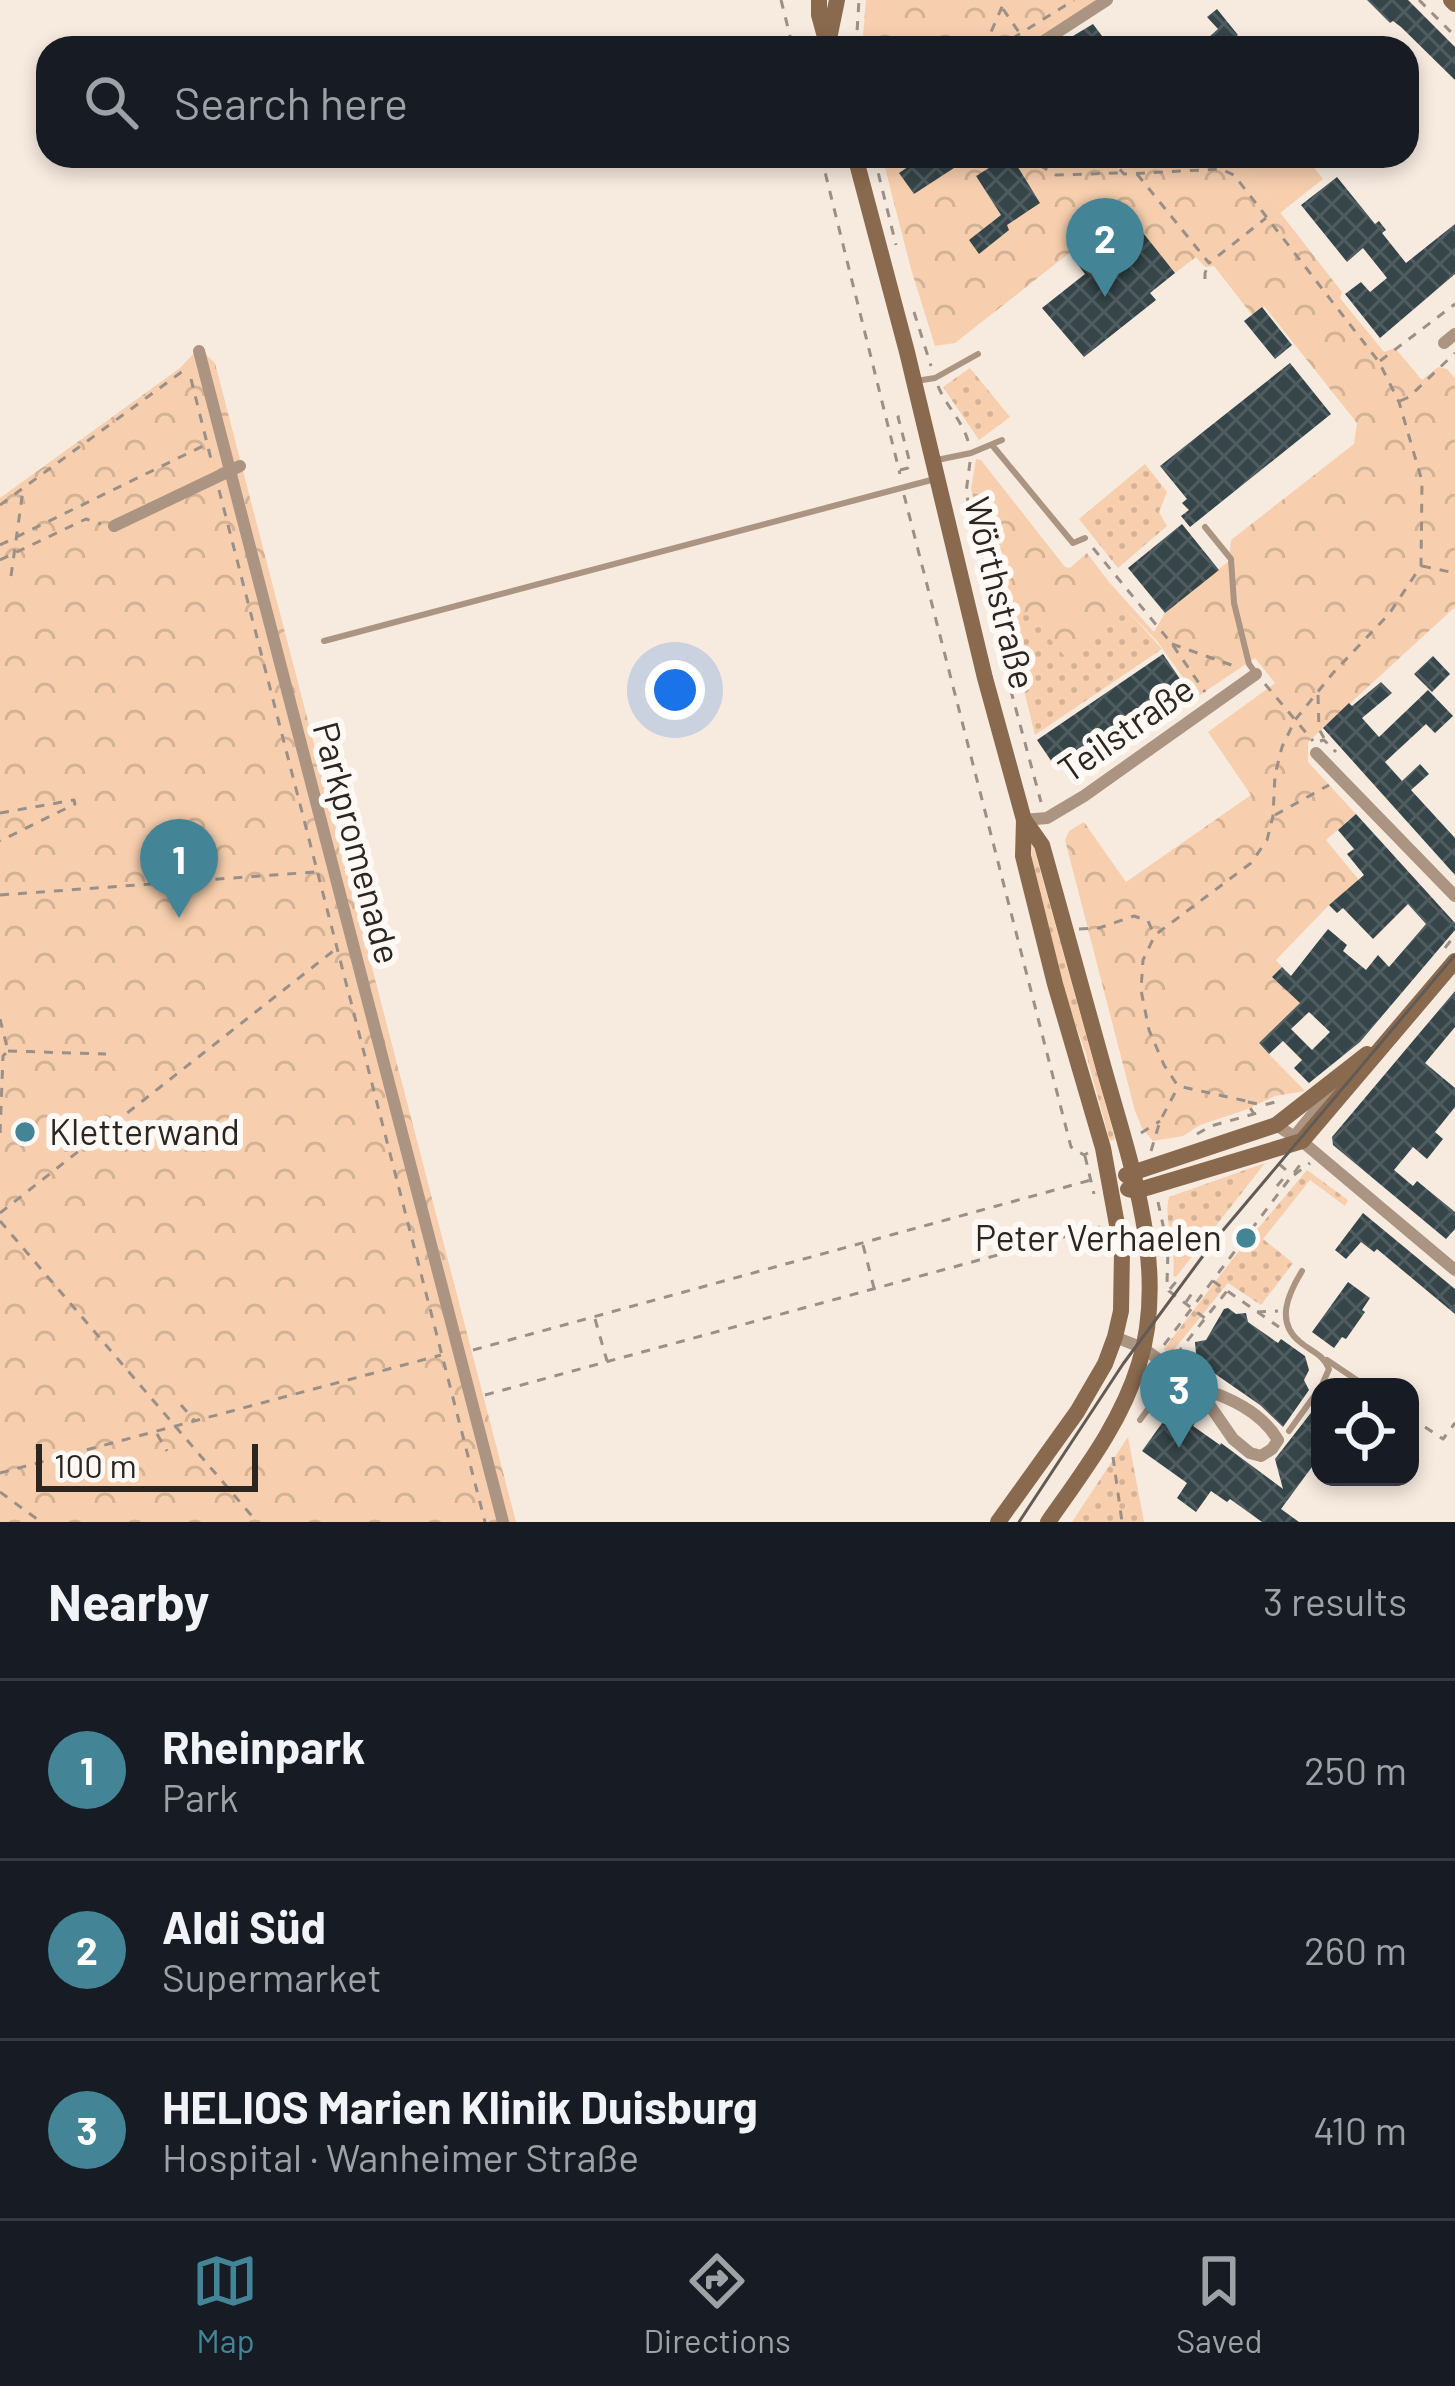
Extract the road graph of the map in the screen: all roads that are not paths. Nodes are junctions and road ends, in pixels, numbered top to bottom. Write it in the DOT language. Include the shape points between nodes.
graph roads {
  1 [pos="819,0"];
  2 [pos="837,0"];
  3 [pos="1107,0"];
  4 [pos="825,36"];
  5 [pos="830,36"];
  6 [pos="1052,36"];
  7 [pos="858,168"];
  8 [pos="200,354"];
  9 [pos="978,354"];
  10 [pos="914,382"];
  11 [pos="1002,440"];
  12 [pos="992,445"];
  13 [pos="235,468"];
  14 [pos="935,470"];
  15 [pos="114,526"];
  16 [pos="1205,527"];
  17 [pos="1085,538"];
  18 [pos="324,641"];
  19 [pos="1256,674"];
  20 [pos="1316,753"];
  21 [pos="1024,820"];
  22 [pos="1455,896"];
  23 [pos="1455,962"];
  24 [pos="1384,1044"];
  25 [pos="1350,1067"];
  26 [pos="1276,1125"];
  27 [pos="1311,1148"];
  28 [pos="1132,1172"];
  29 [pos="1110,1185"];
  30 [pos="1136,1191"];
  31 [pos="1455,1270"];
  32 [pos="1302,1271"];
  33 [pos="1115,1337"];
  34 [pos="1324,1358"];
  35 [pos="1160,1360"];
  36 [pos="1324,1378"];
  37 [pos="1354,1378"];
  38 [pos="1197,1387"];
  39 [pos="1311,1400"];
  40 [pos="1140,1420"];
  41 [pos="1289,1431"];
  42 [pos="503,1522"];
  43 [pos="998,1522"];
  44 [pos="1048,1522"];
  1 -- 4 [label="street"];
  2 -- 5 [label="street"];
  3 -- 6 [label="street"];
  7 -- 10 [label="street, Wörthstraße"];
  8 -- 13 [label="street, Parkpromenade"];
  9 -- 10 [label="lane"];
  10 -- 14 [label="street, Wörthstraße"];
  11 -- 12 [label="lane"];
  12 -- 14 [label="lane"];
  12 -- 17 [label="lane" via="1072,543"];
  13 -- 15 [label="street"];
  13 -- 42 [label="street, Parkpromenade"];
  14 -- 18 [label="lane" via="902,487"];
  14 -- 21 [label="street, Wörthstraße"];
  16 -- 19 [label="lane" via="1231,559"];
  19 -- 21 [label="street, Teilstraße" via="1084,796 1047,818"];
  20 -- 22 [label="street"];
  21 -- 28 [label="street, Wörthstraße" via="1042,845"];
  21 -- 29 [label="street, Wörthstraße" via="1023,856"];
  23 -- 24 [label="street"];
  24 -- 25 [label="street"];
  24 -- 27 [label="street"];
  25 -- 26 [label="street"];
  25 -- 27 [label="street" via="1298,1132"];
  26 -- 27 [label="street"];
  26 -- 28 [label="street" via="1152,1158"];
  27 -- 30 [label="street"];
  27 -- 31 [label="street"];
  28 -- 29 [label="street"];
  28 -- 30 [label="street, Wörthstraße"];
  29 -- 30 [label="street"];
  29 -- 33 [label="street, Wörthstraße" via="1122,1252"];
  30 -- 35 [label="street, Wörthstraße"];
  32 -- 34 [label="lane" via="1286,1322 1295,1339"];
  33 -- 35 [label="street"];
  33 -- 43 [label="street, Wörthstraße" via="1077,1412"];
  34 -- 36 [label="lane"];
  34 -- 37 [label="lane"];
  35 -- 38 [label="street"];
  35 -- 40 [label="lane"];
  35 -- 44 [label="street, Wörthstraße" via="1141,1360 1105,1438"];
  38 -- 38 [label="street" via="1233,1439 1261,1456 1272,1449 1278,1440 1264,1420"];
  39 -- 41 [label="lane"];
}
